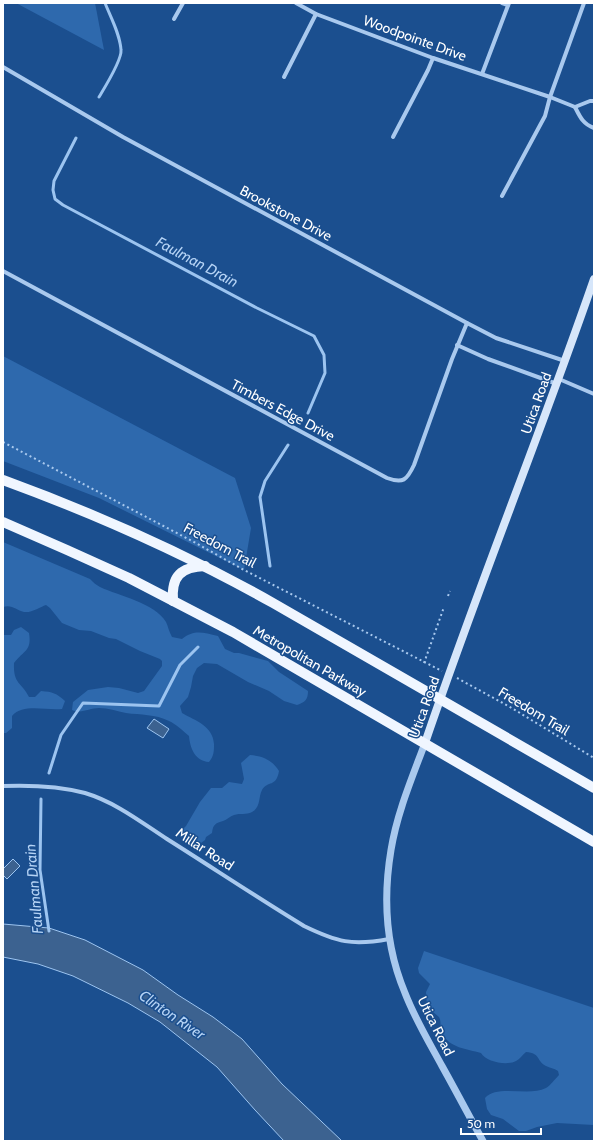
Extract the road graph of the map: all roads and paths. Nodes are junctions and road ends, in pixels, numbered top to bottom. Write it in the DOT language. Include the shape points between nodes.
graph roads {
  1 [pos="183,3"];
  2 [pos="296,3"];
  3 [pos="307,3"];
  4 [pos="502,3"];
  5 [pos="584,3"];
  6 [pos="509,4"];
  7 [pos="304,8"];
  8 [pos="316,14"];
  9 [pos="174,19"];
  10 [pos="433,58"];
  11 [pos="3,68"];
  12 [pos="482,74"];
  13 [pos="284,77"];
  14 [pos="550,97"];
  15 [pos="594,101"];
  16 [pos="575,107"];
  17 [pos="594,128"];
  18 [pos="393,137"];
  19 [pos="502,196"];
  20 [pos="3,271"];
  21 [pos="594,279"];
  22 [pos="467,323"];
  23 [pos="457,345"];
  24 [pos="565,362"];
  25 [pos="558,382"];
  26 [pos="594,394"];
  27 [pos="3,442"];
  28 [pos="3,480"];
  29 [pos="3,522"];
  30 [pos="205,566"];
  31 [pos="450,591"];
  32 [pos="448,596"];
  33 [pos="173,601"];
  34 [pos="444,607"];
  35 [pos="424,663"];
  36 [pos="428,665"];
  37 [pos="463,681"];
  38 [pos="440,699"];
  39 [pos="425,743"];
  40 [pos="594,758"];
  41 [pos="3,786"];
  42 [pos="594,788"];
  43 [pos="594,842"];
  44 [pos="390,939"];
  45 [pos="483,1141"];
  1 -- 9 [label="street"];
  2 -- 7 [label="street, Woodpointe Drive"];
  3 -- 7 [label="street"];
  4 -- 6 [label="street"];
  5 -- 14 [label="street"];
  6 -- 12 [label="street"];
  7 -- 8 [label="street, Woodpointe Drive"];
  8 -- 10 [label="street, Woodpointe Drive"];
  8 -- 13 [label="street"];
  10 -- 12 [label="street, Woodpointe Drive"];
  10 -- 18 [label="street"];
  11 -- 22 [label="street, Brookstone Drive" via="123,137"];
  12 -- 14 [label="street, Woodpointe Drive"];
  14 -- 16 [label="street, Woodpointe Drive"];
  14 -- 19 [label="street" via="545,116"];
  15 -- 16 [label="street"];
  16 -- 17 [label="street" via="587,126"];
  20 -- 23 [label="street, Timbers Edge Drive" via="396,482 403,481 414,465"];
  21 -- 24 [label="main road, Utica Road"];
  22 -- 23 [label="street, Timbers Edge Drive"];
  22 -- 24 [label="street, Brookstone Drive" via="496,338"];
  23 -- 25 [label="street" via="488,359"];
  24 -- 25 [label="main road, Utica Road"];
  25 -- 26 [label="street"];
  25 -- 38 [label="main road, Utica Road"];
  27 -- 35 [label="path, Freedom Trail"];
  28 -- 30 [label="main road" via="123,527"];
  29 -- 33 [label="main road, Metropolitan Parkway" via="74,552"];
  30 -- 33 [label="main road" via="193,566 180,574 173,586"];
  30 -- 38 [label="main road"];
  31 -- 32 [label="path"];
  33 -- 39 [label="main road, Metropolitan Parkway" via="254,644"];
  34 -- 35 [label="path"];
  35 -- 36 [label="path, Freedom Trail"];
  37 -- 40 [label="path, Freedom Trail"];
  38 -- 39 [label="main road, Utica Road"];
  38 -- 42 [label="main road"];
  39 -- 43 [label="main road, Metropolitan Parkway"];
  39 -- 44 [label="street, Utica Road" via="400,814 391,849 386,900"];
  41 -- 44 [label="street, Millar Road" via="67,789 104,800 304,926 326,937 353,943"];
  44 -- 45 [label="street, Utica Road" via="399,976 415,1016"];
}
